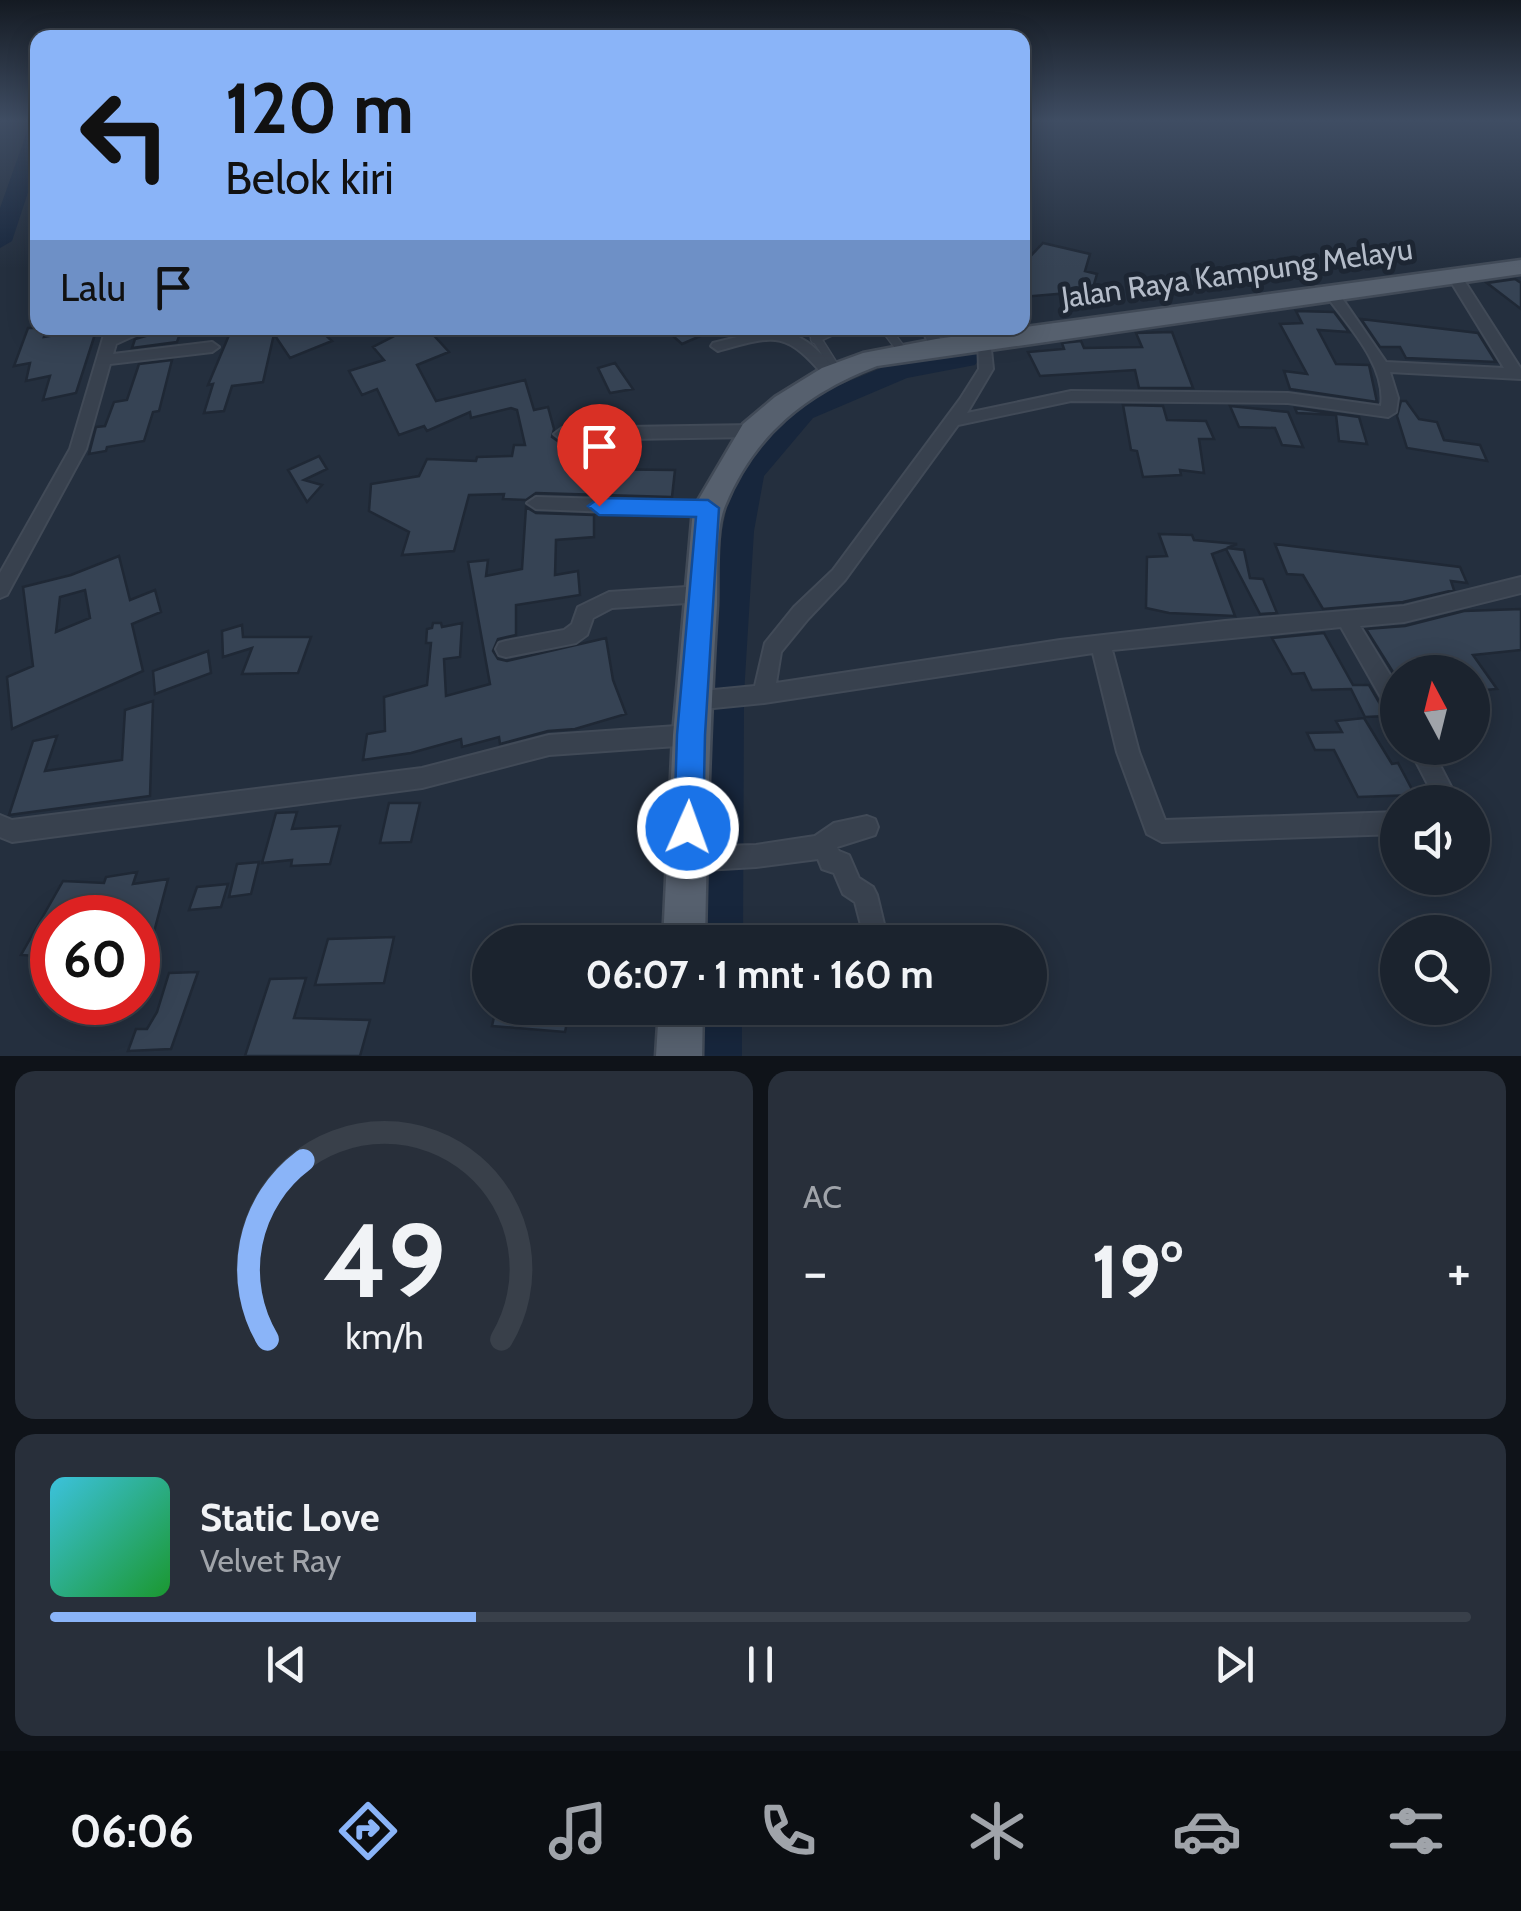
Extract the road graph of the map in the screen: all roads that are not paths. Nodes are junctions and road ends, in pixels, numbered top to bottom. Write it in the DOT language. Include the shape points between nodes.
graph roads {
  1 [pos="1521,267"];
  2 [pos="1455,277"];
  3 [pos="1330,290"];
  4 [pos="1030,328"];
  5 [pos="111,335"];
  6 [pos="771,335"];
  7 [pos="786,335"];
  8 [pos="813,335"];
  9 [pos="823,335"];
  10 [pos="973,335"];
  11 [pos="815,339"];
  12 [pos="941,339"];
  13 [pos="718,346"];
  14 [pos="212,347"];
  15 [pos="104,360"];
  16 [pos="1382,367"];
  17 [pos="834,372"];
  18 [pos="1518,373"];
  19 [pos="952,421"];
  20 [pos="753,431"];
  21 [pos="562,434"];
  22 [pos="536,503"];
  23 [pos="708,508"];
  24 [pos="1521,585"];
  25 [pos="0,590"];
  26 [pos="702,594"];
  27 [pos="1347,620"];
  28 [pos="1100,644"];
  29 [pos="506,648"];
  30 [pos="1380,677"];
  31 [pos="764,694"];
  32 [pos="698,701"];
  33 [pos="691,735"];
  34 [pos="1380,824"];
  35 [pos="0,826"];
  36 [pos="867,827"];
  37 [pos="825,844"];
  38 [pos="695,858"];
  39 [pos="872,924"];
  40 [pos="686,925"];
  41 [pos="681,1025"];
  42 [pos="680,1056"];
  1 -- 2 [label="main road, Jalan Raya Kampung Melayu"];
  2 -- 3 [label="main road, Jalan Raya Kampung Melayu"];
  2 -- 18 [label="street"];
  3 -- 4 [label="main road, Jalan Raya Kampung Melayu"];
  3 -- 16 [label="street"];
  5 -- 15 [label="street"];
  6 -- 13 [label="street"];
  7 -- 17 [label="street" via="806,343"];
  8 -- 11 [label="lane"];
  9 -- 11 [label="lane"];
  10 -- 12 [label="main road, Jalan Raya Kampung Melayu"];
  11 -- 17 [label="lane"];
  12 -- 17 [label="main road, Jalan Raya Kampung Melayu"];
  12 -- 19 [label="street" via="986,369"];
  14 -- 15 [label="street"];
  15 -- 25 [label="street" via="78,450"];
  16 -- 18 [label="street"];
  16 -- 19 [label="street" via="1391,391 1388,412 1288,398 1071,396"];
  17 -- 20 [label="main road, Jalan Raya Kampung Melayu"];
  19 -- 31 [label="street" via="839,574 772,650"];
  20 -- 21 [label="street"];
  20 -- 23 [label="main road, Jalan Raya Kampung Melayu"];
  22 -- 23 [label="street"];
  23 -- 26 [label="main road"];
  24 -- 27 [label="street" via="1404,614"];
  26 -- 29 [label="street" via="609,600 586,613 569,637"];
  26 -- 32 [label="main road"];
  27 -- 28 [label="street"];
  27 -- 30 [label="street"];
  28 -- 31 [label="street"];
  28 -- 34 [label="street" via="1128,752 1162,831"];
  31 -- 32 [label="street"];
  32 -- 33 [label="main road"];
  33 -- 35 [label="street" via="548,745 422,778 12,832"];
  33 -- 38 [label="main road"];
  36 -- 37 [label="street" via="834,834"];
  37 -- 38 [label="street"];
  37 -- 39 [label="street" via="830,860 841,863 865,895"];
  38 -- 40 [label="main road"];
  41 -- 42 [label="main road"];
}
